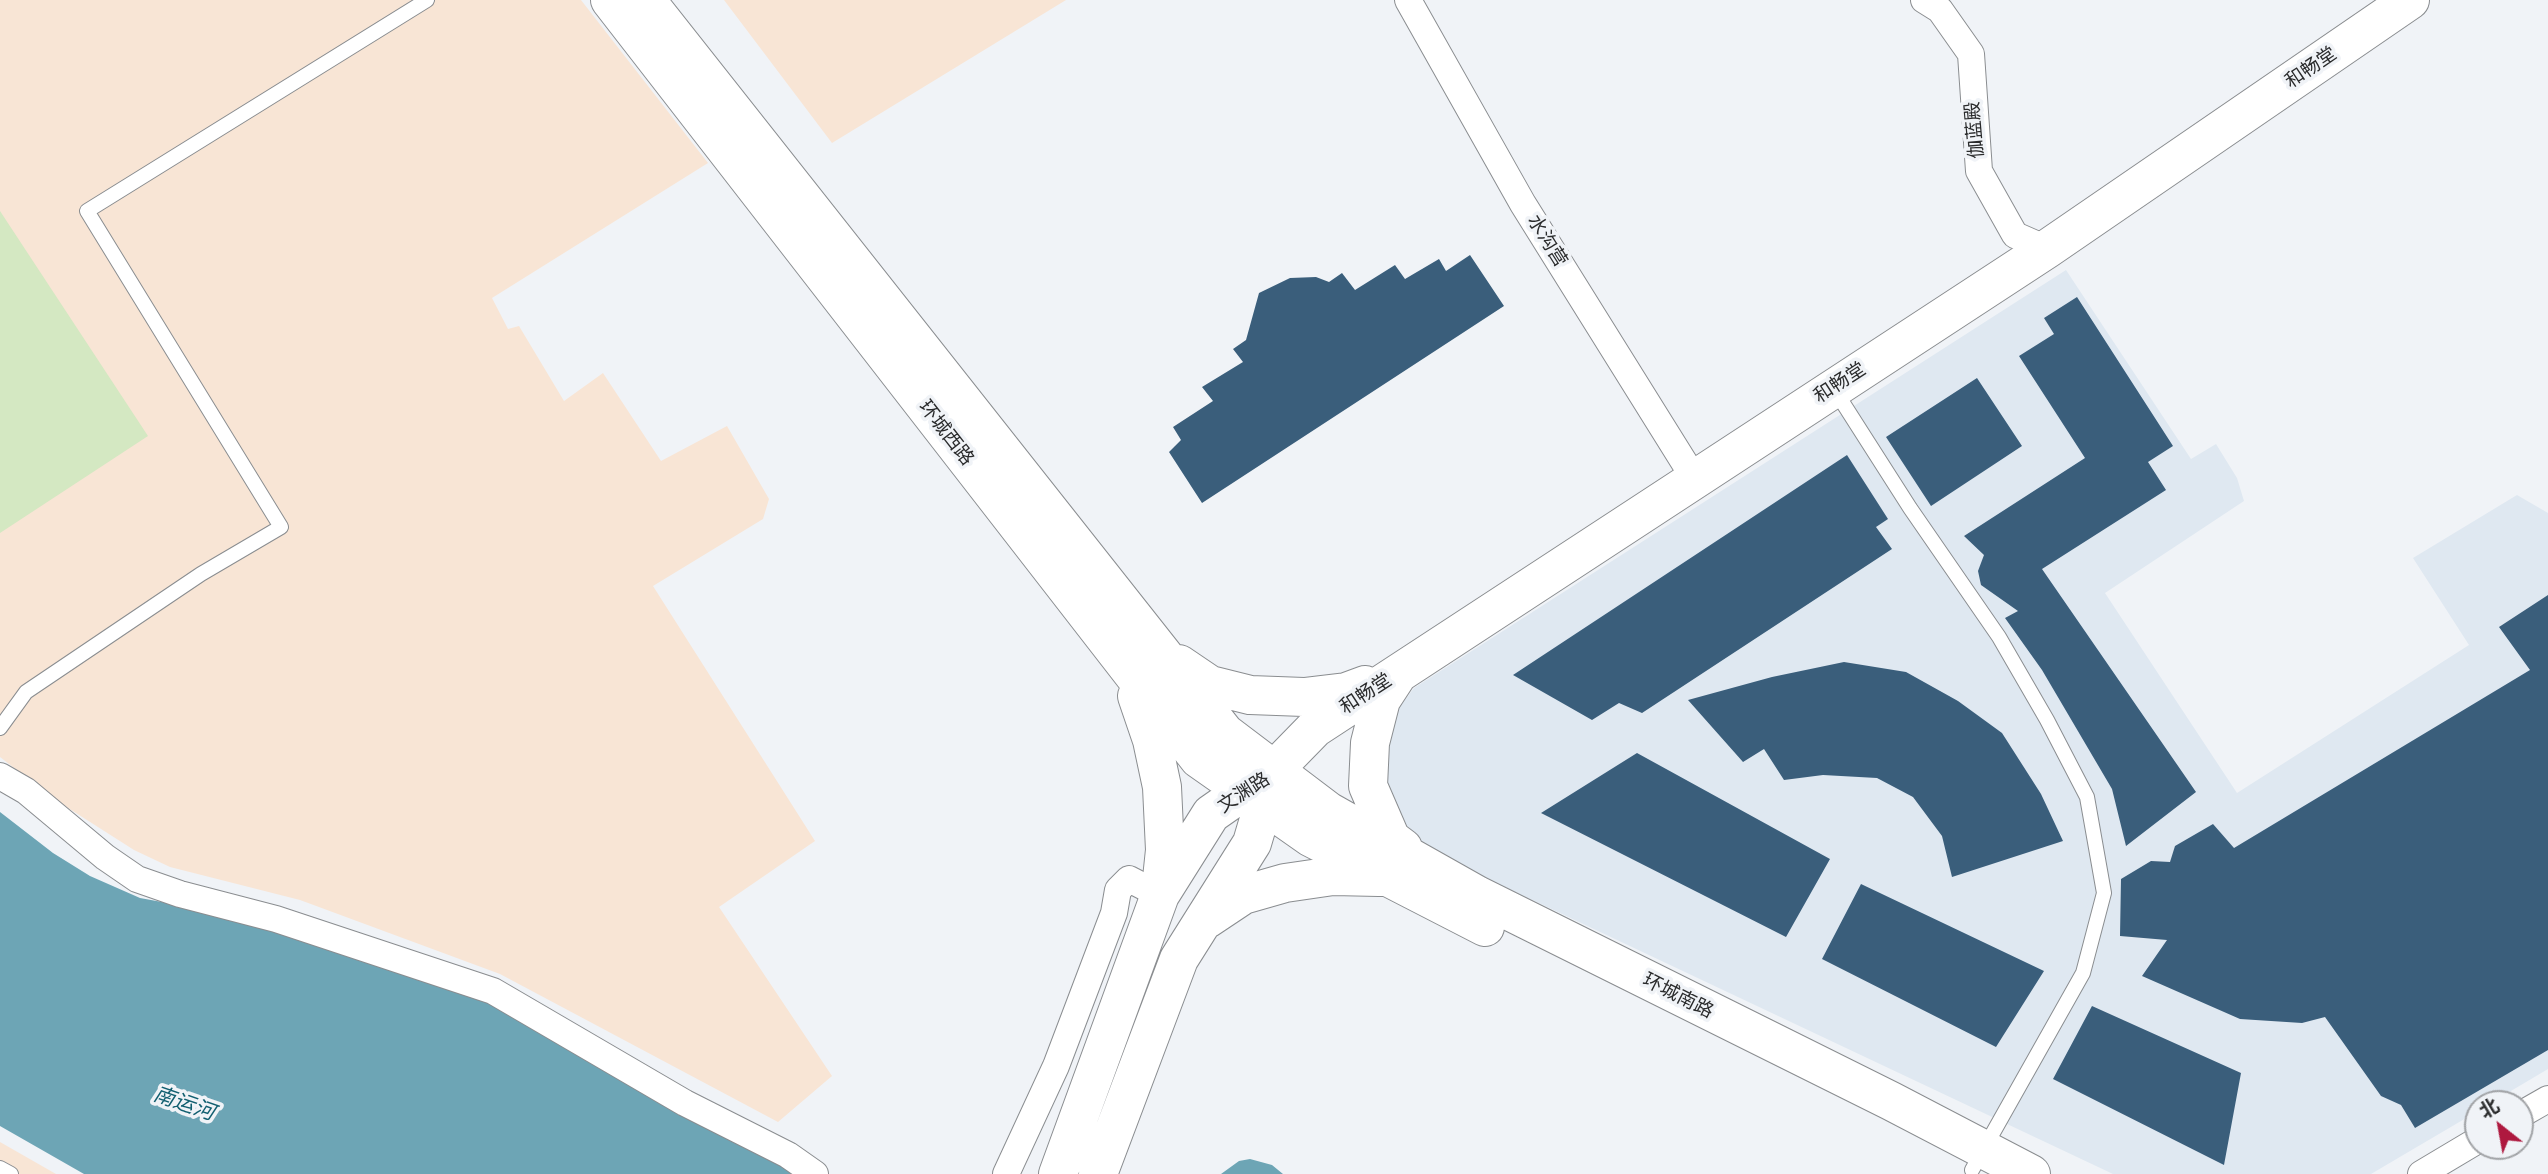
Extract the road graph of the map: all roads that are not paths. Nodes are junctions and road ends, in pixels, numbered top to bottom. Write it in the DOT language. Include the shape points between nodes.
graph roads {
  1 [pos="427,0"];
  2 [pos="610,0"];
  3 [pos="646,0"];
  4 [pos="1408,0"];
  5 [pos="1924,0"];
  6 [pos="2410,0"];
  7 [pos="2047,249"];
  8 [pos="1834,387"];
  9 [pos="1693,478"];
  10 [pos="1127,637"];
  11 [pos="1399,672"];
  12 [pos="3,723"];
  13 [pos="0,776"];
  14 [pos="1260,789"];
  15 [pos="1319,824"];
  16 [pos="1425,865"];
  17 [pos="1384,877"];
  18 [pos="1160,895"];
  19 [pos="1200,924"];
  20 [pos="2464,1148"];
  21 [pos="1104,1158"];
  22 [pos="1978,1165"];
  23 [pos="0,1167"];
  24 [pos="11,1174"];
  25 [pos="815,1174"];
  26 [pos="1006,1174"];
  27 [pos="1058,1174"];
  28 [pos="2031,1174"];
  29 [pos="2421,1174"];
  1 -- 12 [label="lane" via="87,211 281,527 201,574 26,692"];
  2 -- 10 [label="main road, 环城西路"];
  3 -- 10 [label="main road, 环城西路"];
  4 -- 9 [label="street, 水沟营" via="1523,204"];
  5 -- 7 [label="street, 伽蓝殿" via="1940,10 1970,54 1979,171 2015,235"];
  6 -- 7 [label="main road, 和畅堂"];
  7 -- 8 [label="main road, 和畅堂"];
  8 -- 9 [label="main road, 和畅堂"];
  8 -- 22 [label="lane" via="1999,637 2087,797 2104,893 2083,974"];
  9 -- 11 [label="main road, 和畅堂"];
  10 -- 11 [label="main road" via="1210,685 1250,695 1304,697 1346,692"];
  10 -- 14 [label="main road, 环城西路" via="1199,759"];
  10 -- 18 [label="main road" via="1135,691 1162,787 1165,850"];
  11 -- 14 [label="main road, 和畅堂" via="1314,728"];
  11 -- 16 [label="main road" via="1381,700 1370,743 1368,786 1391,839"];
  13 -- 25 [label="street" via="26,791 137,879 276,919 493,991"];
  14 -- 15 [label="main road, 环城西路"];
  14 -- 18 [label="main road, 文渊路" via="1211,814"];
  14 -- 19 [label="main road, 文渊路" via="1252,843"];
  15 -- 16 [label="main road, 环城南路"];
  15 -- 17 [label="main road, 环城南路"];
  16 -- 22 [label="main road, 环城南路"];
  17 -- 19 [label="main road" via="1333,876 1285,883 1243,895"];
  17 -- 22 [label="main road, 环城南路"];
  18 -- 26 [label="street" via="1129,879 1118,890 1114,912 1056,1066"];
  18 -- 27 [label="main road, 文渊路"];
  19 -- 21 [label="main road, 文渊路" via="1179,959"];
  20 -- 29 [label="street"];
  22 -- 28 [label="main road, 环城南路"];
  23 -- 24 [label="lane"];
}
